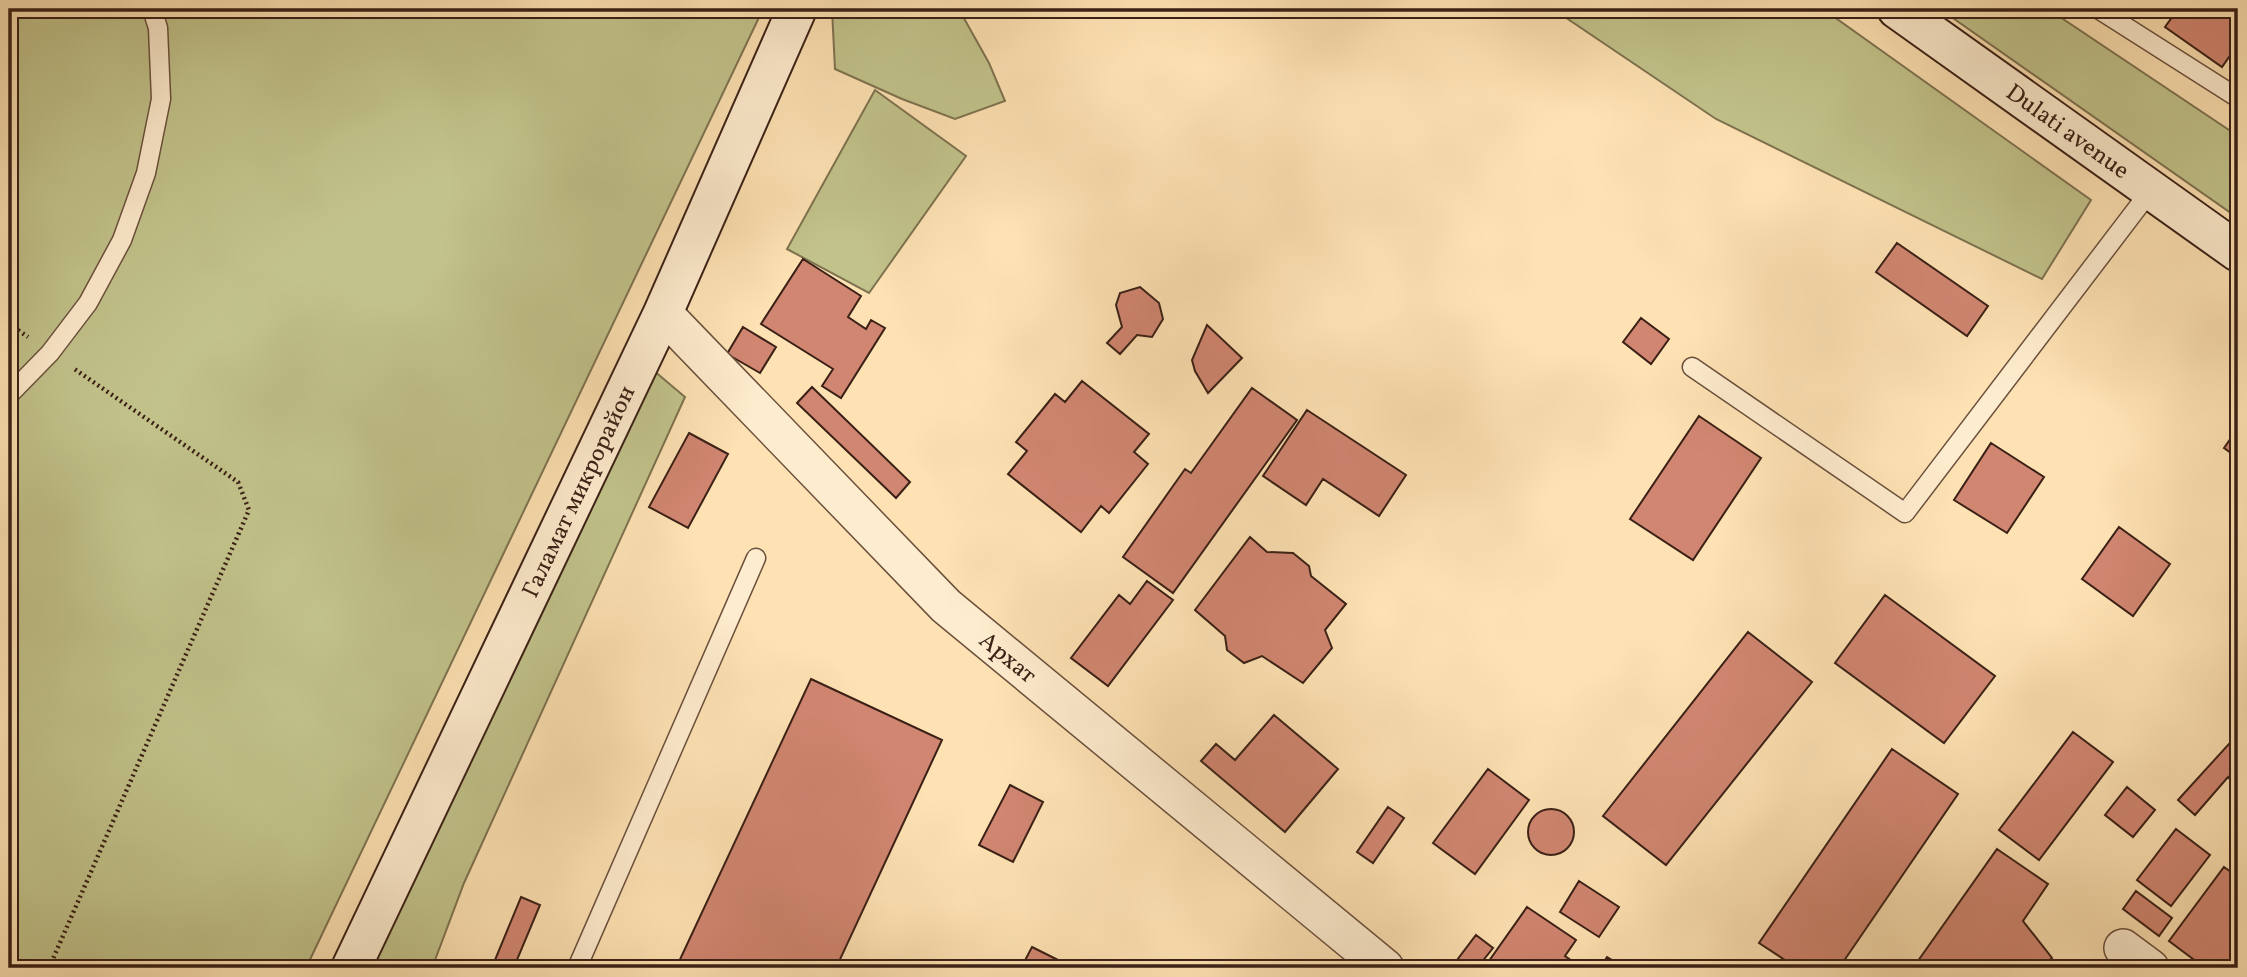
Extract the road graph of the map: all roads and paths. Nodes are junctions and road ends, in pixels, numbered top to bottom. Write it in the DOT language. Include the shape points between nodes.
graph roads {
  1 [pos="152,9"];
  2 [pos="797,9"];
  3 [pos="1897,9"];
  4 [pos="2098,9"];
  5 [pos="2238,98"];
  6 [pos="2151,190"];
  7 [pos="2238,252"];
  8 [pos="663,313"];
  9 [pos="9,324"];
  10 [pos="50,353"];
  11 [pos="1692,368"];
  12 [pos="9,395"];
  13 [pos="756,558"];
  14 [pos="49,968"];
  15 [pos="351,968"];
  16 [pos="577,968"];
  17 [pos="1385,968"];
  1 -- 10 [label="lane" via="158,28 161,99 146,173 116,251 88,303"];
  2 -- 8 [label="street, Галамат микрорайон"];
  3 -- 6 [label="street, Dulati avenue"];
  4 -- 5 [label="lane"];
  6 -- 7 [label="street, Dulati avenue"];
  6 -- 11 [label="lane" via="1905,513"];
  8 -- 15 [label="street, Галамат микрорайон"];
  8 -- 17 [label="street, Архат" via="946,606"];
  9 -- 10 [label="path"];
  10 -- 12 [label="lane"];
  10 -- 14 [label="path" via="238,482 249,510"];
  13 -- 16 [label="lane"];
}
